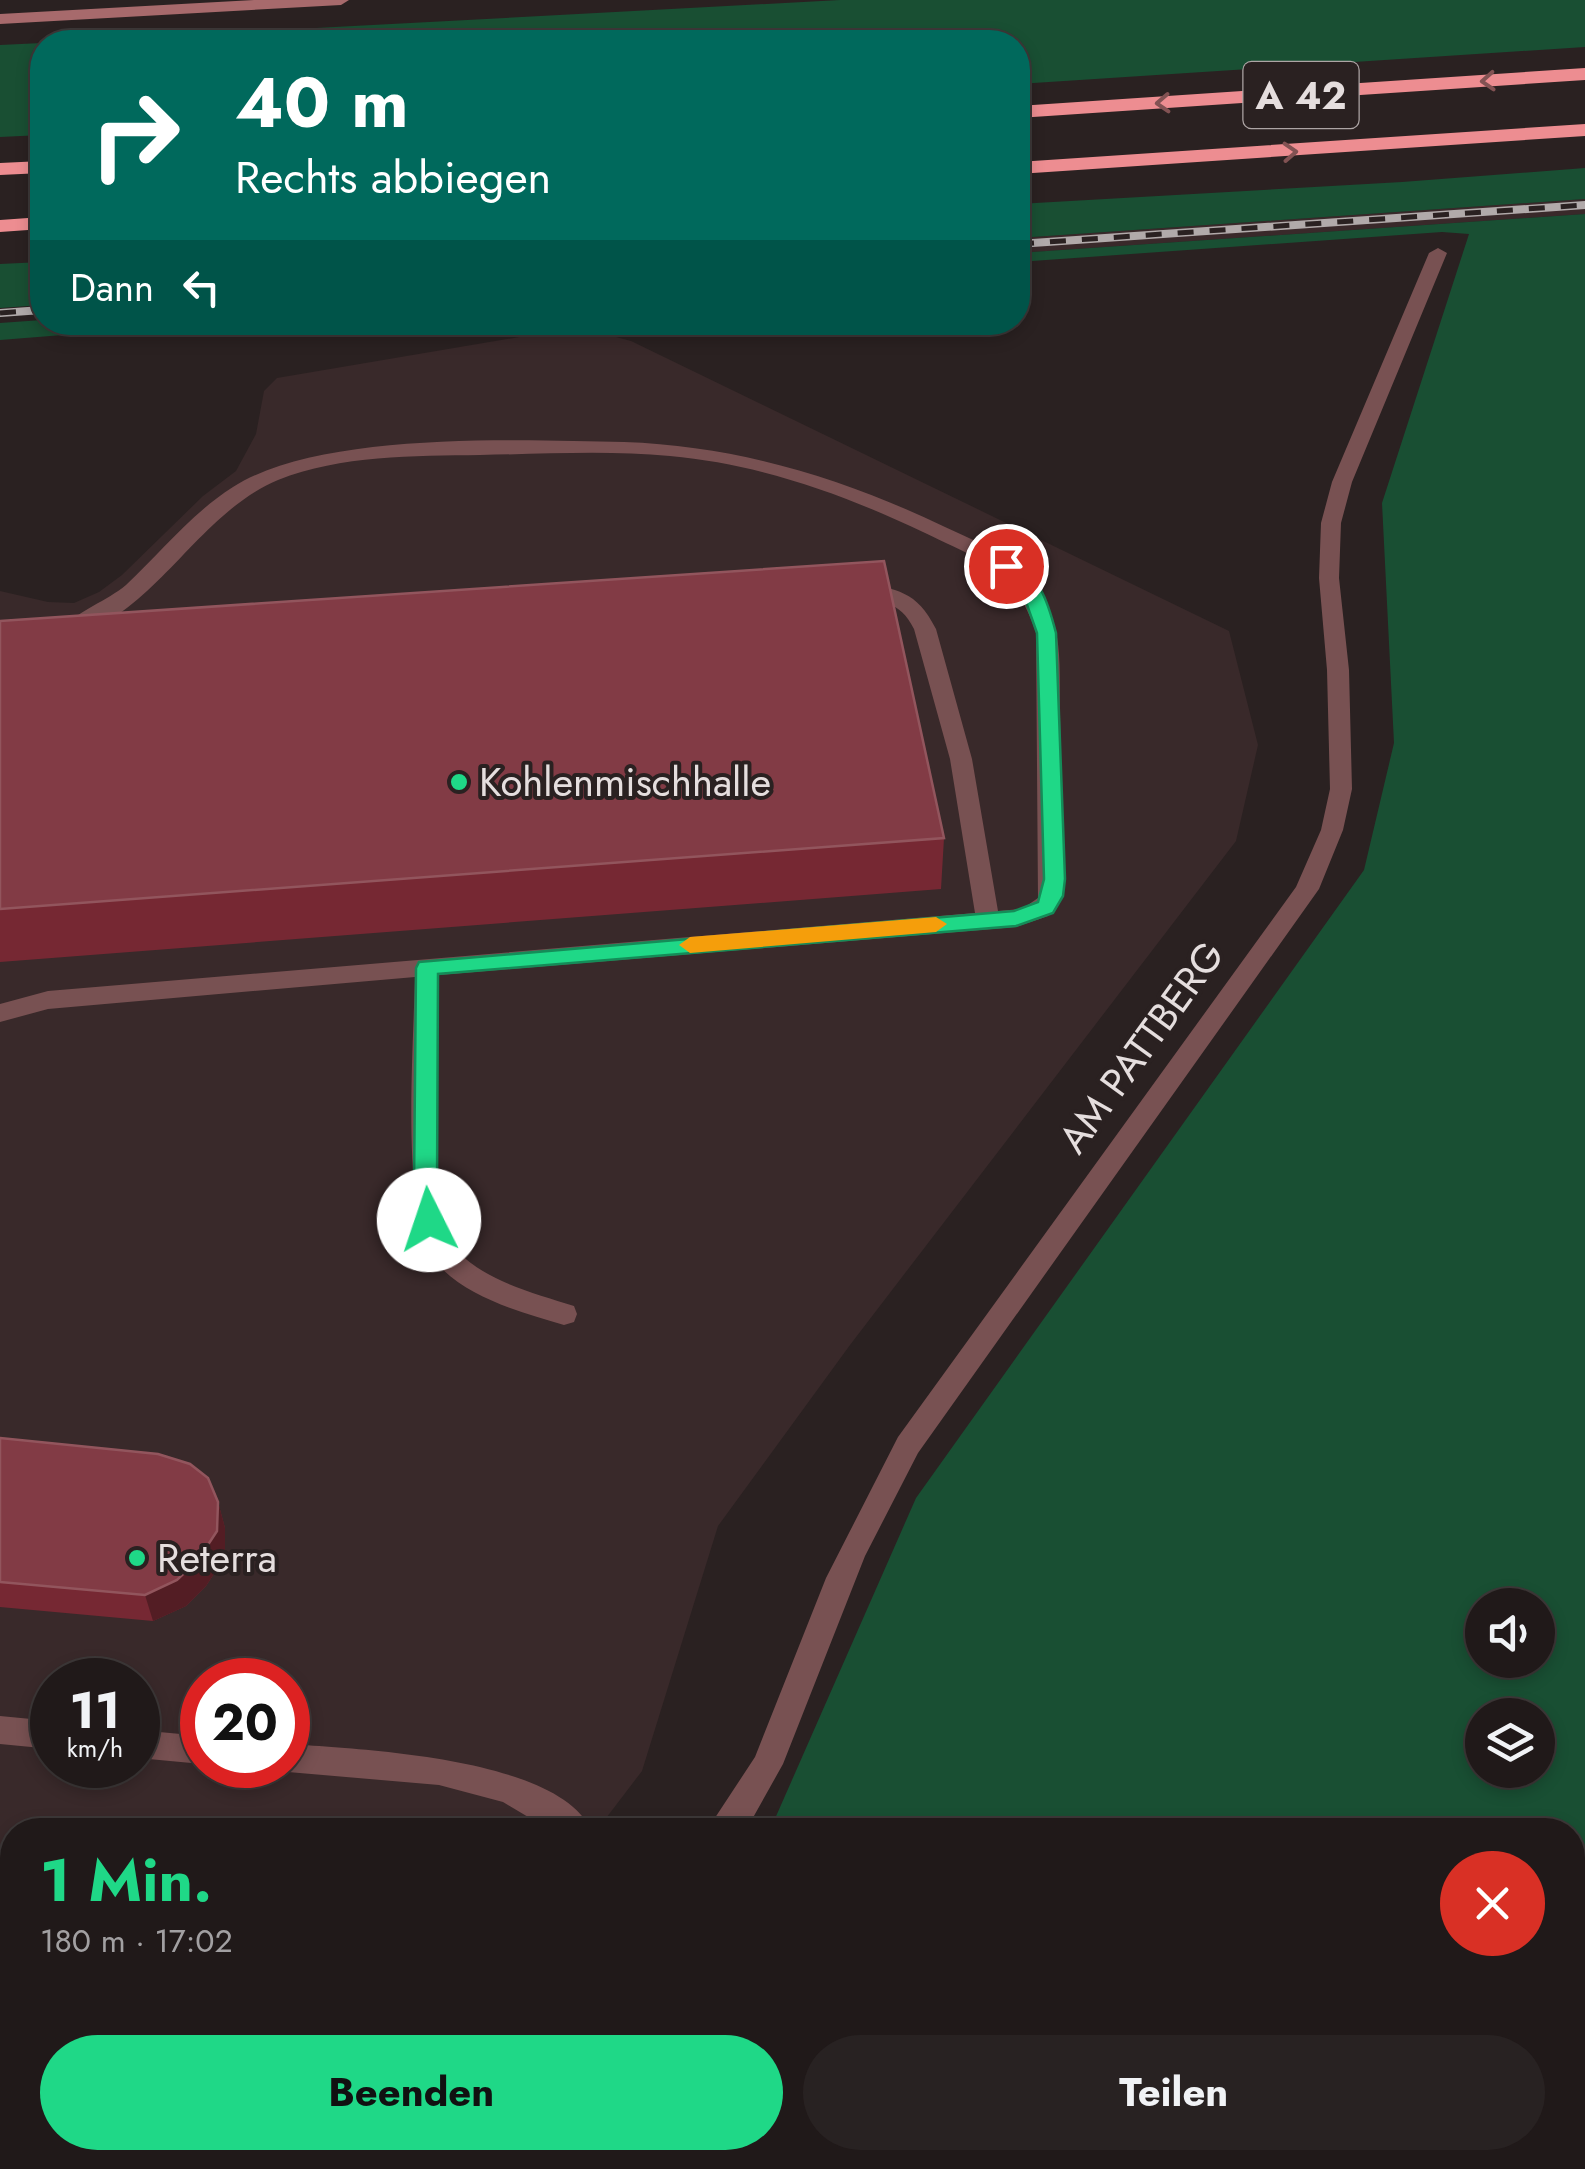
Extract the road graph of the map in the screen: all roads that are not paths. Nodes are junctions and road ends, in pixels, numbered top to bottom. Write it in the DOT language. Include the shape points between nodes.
graph roads {
  1 [pos="341,0"];
  2 [pos="0,19"];
  3 [pos="1585,74"];
  4 [pos="1030,111"];
  5 [pos="1585,130"];
  6 [pos="1030,167"];
  7 [pos="30,168"];
  8 [pos="0,169"];
  9 [pos="30,224"];
  10 [pos="0,226"];
  11 [pos="1438,253"];
  12 [pos="826,590"];
  13 [pos="103,638"];
  14 [pos="988,920"];
  15 [pos="427,968"];
  16 [pos="0,1013"];
  17 [pos="564,1314"];
  18 [pos="0,1730"];
  19 [pos="30,1733"];
  20 [pos="310,1760"];
  21 [pos="560,1818"];
  22 [pos="733,1818"];
  1 -- 2 [label="main road"];
  3 -- 4 [label="highway, A 42, one-way"];
  6 -- 5 [label="highway, A 42, one-way"];
  7 -- 8 [label="highway"];
  9 -- 10 [label="highway"];
  11 -- 22 [label="street, AM PATTBERG" via="1331,523 1340,789 1322,860 908,1445 821,1623 754,1792"];
  12 -- 14 [label="street" via="896,596 915,609 925,629 961,758"];
  13 -- 14 [label="street" via="52,638 102,614 238,492 319,462 444,449 629,447 720,458 803,478 912,518 1006,566 1028,582 1039,602 1047,633 1052,896 1034,914"];
  14 -- 15 [label="street"];
  15 -- 16 [label="street" via="48,1000"];
  15 -- 17 [label="street" via="426,1188 438,1244 476,1279"];
  18 -- 19 [label="street"];
  20 -- 21 [label="street" via="450,1773 505,1787"];
}
